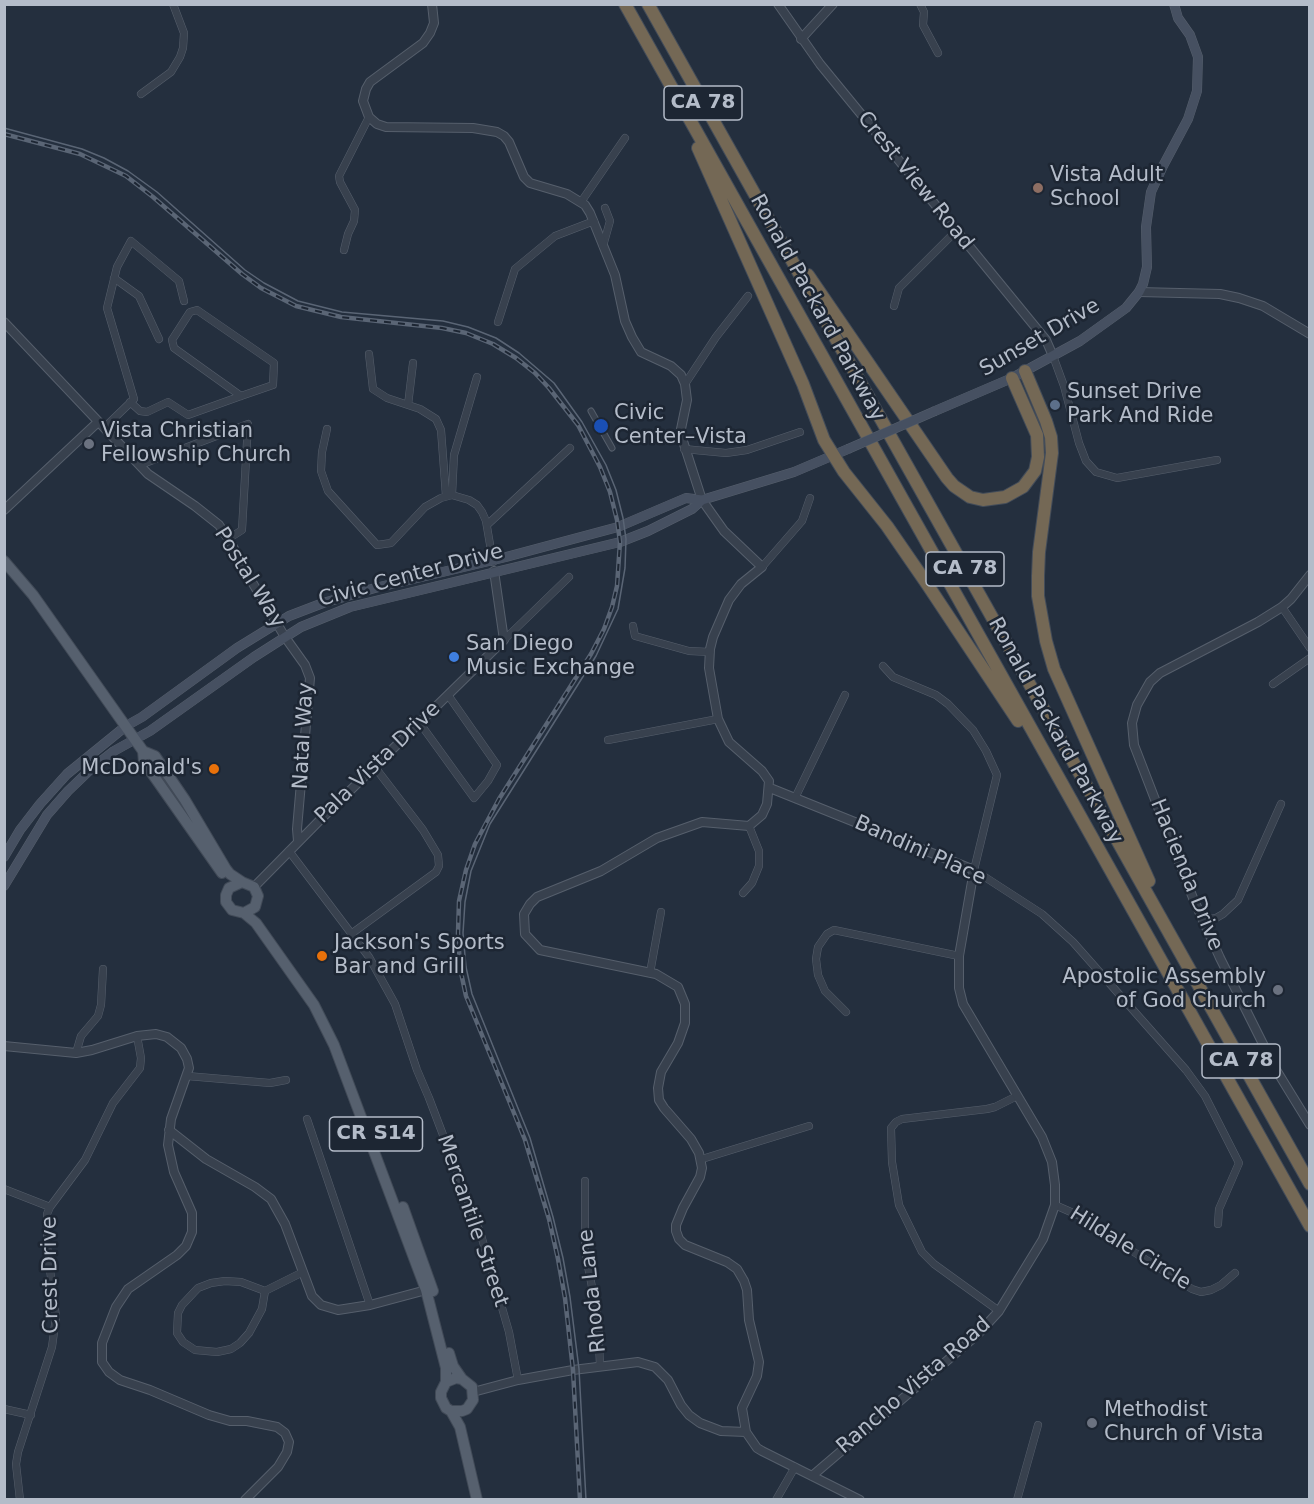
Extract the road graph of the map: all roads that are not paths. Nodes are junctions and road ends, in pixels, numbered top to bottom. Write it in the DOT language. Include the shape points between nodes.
graph roads {
  1 [pos="172,4"];
  2 [pos="432,4"];
  3 [pos="625,4"];
  4 [pos="648,4"];
  5 [pos="778,4"];
  6 [pos="833,4"];
  7 [pos="920,4"];
  8 [pos="1174,4"];
  9 [pos="801,39"];
  10 [pos="938,53"];
  11 [pos="141,94"];
  12 [pos="681,105"];
  13 [pos="369,117"];
  14 [pos="625,138"];
  15 [pos="758,201"];
  16 [pos="581,202"];
  17 [pos="605,208"];
  18 [pos="594,221"];
  19 [pos="956,231"];
  20 [pos="603,246"];
  21 [pos="344,250"];
  22 [pos="114,278"];
  23 [pos="1139,292"];
  24 [pos="748,296"];
  25 [pos="184,301"];
  26 [pos="894,306"];
  27 [pos="4,322"];
  28 [pos="498,322"];
  29 [pos="1310,334"];
  30 [pos="159,339"];
  31 [pos="369,354"];
  32 [pos="1053,356"];
  33 [pos="413,363"];
  34 [pos="1025,371"];
  35 [pos="477,377"];
  36 [pos="1012,378"];
  37 [pos="686,384"];
  38 [pos="242,396"];
  39 [pos="130,402"];
  40 [pos="408,405"];
  41 [pos="591,411"];
  42 [pos="935,411"];
  43 [pos="101,425"];
  44 [pos="327,429"];
  45 [pos="800,432"];
  46 [pos="570,448"];
  47 [pos="612,448"];
  48 [pos="684,449"];
  49 [pos="834,456"];
  50 [pos="1217,460"];
  51 [pos="140,465"];
  52 [pos="449,495"];
  53 [pos="810,498"];
  54 [pos="702,500"];
  55 [pos="4,510"];
  56 [pos="487,525"];
  57 [pos="228,539"];
  58 [pos="493,560"];
  59 [pos="4,561"];
  60 [pos="762,567"];
  61 [pos="494,571"];
  62 [pos="1310,575"];
  63 [pos="569,577"];
  64 [pos="1282,607"];
  65 [pos="277,622"];
  66 [pos="633,626"];
  67 [pos="285,637"];
  68 [pos="504,640"];
  69 [pos="1310,648"];
  70 [pos="710,652"];
  71 [pos="1310,658"];
  72 [pos="883,666"];
  73 [pos="1274,684"];
  74 [pos="448,695"];
  75 [pos="845,695"];
  76 [pos="718,719"];
  77 [pos="419,722"];
  78 [pos="126,726"];
  79 [pos="135,740"];
  80 [pos="608,740"];
  81 [pos="143,751"];
  82 [pos="374,766"];
  83 [pos="770,788"];
  84 [pos="795,798"];
  85 [pos="1281,804"];
  86 [pos="1077,812"];
  87 [pos="749,826"];
  88 [pos="298,841"];
  89 [pos="289,851"];
  90 [pos="4,858"];
  91 [pos="974,870"];
  92 [pos="242,882"];
  93 [pos="4,886"];
  94 [pos="254,887"];
  95 [pos="229,888"];
  96 [pos="743,893"];
  97 [pos="257,904"];
  98 [pos="661,912"];
  99 [pos="244,913"];
  100 [pos="1203,920"];
  101 [pos="351,934"];
  102 [pos="1173,938"];
  103 [pos="959,956"];
  104 [pos="103,969"];
  105 [pos="650,973"];
  106 [pos="846,1012"];
  107 [pos="137,1036"];
  108 [pos="4,1046"];
  109 [pos="76,1053"];
  110 [pos="187,1076"];
  111 [pos="286,1080"];
  112 [pos="1017,1096"];
  113 [pos="307,1119"];
  114 [pos="1310,1125"];
  115 [pos="809,1126"];
  116 [pos="169,1130"];
  117 [pos="702,1160"];
  118 [pos="585,1181"];
  119 [pos="1310,1184"];
  120 [pos="4,1190"];
  121 [pos="1055,1205"];
  122 [pos="50,1207"];
  123 [pos="1218,1224"];
  124 [pos="1310,1226"];
  125 [pos="303,1272"];
  126 [pos="1235,1273"];
  127 [pos="429,1289"];
  128 [pos="265,1291"];
  129 [pos="370,1305"];
  130 [pos="999,1311"];
  131 [pos="600,1366"];
  132 [pos="462,1379"];
  133 [pos="518,1380"];
  134 [pos="446,1382"];
  135 [pos="473,1392"];
  136 [pos="4,1409"];
  137 [pos="466,1409"];
  138 [pos="451,1411"];
  139 [pos="31,1415"];
  140 [pos="1038,1425"];
  141 [pos="746,1432"];
  142 [pos="795,1467"];
  143 [pos="812,1476"];
  144 [pos="20,1500"];
  145 [pos="245,1500"];
  146 [pos="477,1500"];
  147 [pos="484,1500"];
  148 [pos="776,1500"];
  149 [pos="860,1500"];
  150 [pos="1017,1500"];
  1 -- 11 [label="street" via="184,33 180,57 171,72"];
  2 -- 13 [label="street" via="434,23 423,43 366,89 363,101"];
  3 -- 12 [label="highway, Ronald Packard Parkway / CA 78"];
  4 -- 15 [label="highway, Ronald Packard Parkway / CA 78"];
  5 -- 9 [label="street, Crest View Road"];
  6 -- 9 [label="street"];
  7 -- 10 [label="street" via="924,12 922,25"];
  8 -- 23 [label="main road, Sunset Drive" via="1198,57 1197,91 1188,118 1151,192 1146,227 1147,267"];
  9 -- 19 [label="street, Crest View Road"];
  12 -- 49 [label="highway" via="706,170"];
  12 -- 86 [label="highway, Ronald Packard Parkway / CA 78"];
  13 -- 16 [label="street" via="386,127 497,132 509,142 530,183"];
  13 -- 21 [label="street" via="339,176 355,210"];
  14 -- 16 [label="street"];
  15 -- 36 [label="highway" via="947,478 970,497 1005,498 1023,487 1035,471 1037,435"];
  15 -- 102 [label="highway, Ronald Packard Parkway / CA 78"];
  16 -- 18 [label="street"];
  17 -- 20 [label="street" via="610,221"];
  18 -- 20 [label="street"];
  18 -- 28 [label="street" via="555,236 515,268"];
  19 -- 26 [label="street" via="899,288"];
  19 -- 32 [label="street, Crest View Road" via="1046,340"];
  20 -- 37 [label="street" via="615,275 625,321 641,352 671,366"];
  22 -- 25 [label="street" via="131,241 179,281"];
  22 -- 30 [label="street" via="139,296"];
  22 -- 39 [label="street" via="107,308 134,399"];
  23 -- 29 [label="street" via="1239,298 1263,306"];
  23 -- 32 [label="main road, Sunset Drive" via="1126,308 1096,331"];
  24 -- 37 [label="street"];
  27 -- 43 [label="street, Postal Way"];
  31 -- 40 [label="street" via="373,389"];
  32 -- 34 [label="main road, Sunset Drive"];
  32 -- 50 [label="street" via="1079,443 1086,461 1096,472 1117,478"];
  33 -- 40 [label="street"];
  34 -- 36 [label="main road, Sunset Drive"];
  34 -- 102 [label="highway" via="1051,436 1038,576 1046,641 1054,669"];
  35 -- 52 [label="street" via="454,455"];
  36 -- 42 [label="main road, Sunset Drive"];
  37 -- 48 [label="street" via="681,432"];
  38 -- 38 [label="street" via="273,385 274,363 197,310 190,312 172,340 174,348"];
  38 -- 39 [label="street" via="188,415 168,402 147,412"];
  39 -- 43 [label="street"];
  40 -- 52 [label="street" via="436,419 441,430"];
  41 -- 47 [label="street"];
  42 -- 49 [label="main road, Civic Center Drive, bridge"];
  43 -- 51 [label="street, Postal Way"];
  43 -- 55 [label="street"];
  44 -- 52 [label="street" via="321,471 328,491 377,545 391,543 425,507"];
  45 -- 48 [label="street" via="747,450 726,453"];
  46 -- 56 [label="street"];
  48 -- 54 [label="street"];
  49 -- 54 [label="main road, Civic Center Drive"];
  49 -- 86 [label="highway" via="927,584"];
  51 -- 57 [label="street, Postal Way" via="219,525"];
  51 -- 57 [label="street" via="248,424 242,530"];
  52 -- 56 [label="street" via="477,505"];
  53 -- 60 [label="street" via="802,521"];
  54 -- 58 [label="main road, Civic Center Drive" via="686,498 618,527"];
  54 -- 60 [label="street" via="724,531"];
  54 -- 61 [label="main road, Civic Center Drive" via="692,509 620,542"];
  56 -- 58 [label="street"];
  57 -- 65 [label="street, Postal Way"];
  58 -- 61 [label="street"];
  58 -- 65 [label="main road, Civic Center Drive" via="375,588"];
  59 -- 78 [label="main road, CR S14" via="33,595"];
  60 -- 70 [label="street" via="729,600"];
  61 -- 67 [label="main road, Civic Center Drive" via="350,607"];
  61 -- 68 [label="street"];
  62 -- 64 [label="street"];
  63 -- 68 [label="street, Pala Vista Drive"];
  64 -- 69 [label="street"];
  64 -- 100 [label="street, Hacienda Drive" via="1160,673 1150,682 1134,715 1134,745"];
  65 -- 67 [label="street, Postal Way"];
  65 -- 78 [label="main road, Civic Center Drive"];
  66 -- 70 [label="street" via="635,636"];
  67 -- 79 [label="main road, Civic Center Drive"];
  67 -- 88 [label="street, Natal Way" via="310,678"];
  68 -- 74 [label="street, Pala Vista Drive"];
  70 -- 76 [label="street" via="710,682"];
  71 -- 73 [label="street"];
  72 -- 91 [label="street, Rancho Vista Road" via="893,677 948,704 973,730 997,775"];
  74 -- 77 [label="street, Pala Vista Drive"];
  74 -- 77 [label="street" via="497,765 474,798"];
  75 -- 84 [label="street"];
  76 -- 80 [label="street"];
  76 -- 83 [label="street" via="729,742 762,771"];
  77 -- 82 [label="street, Pala Vista Drive"];
  78 -- 79 [label="main road, CR S14"];
  78 -- 90 [label="main road, Civic Center Drive" via="60,781"];
  79 -- 81 [label="main road, CR S14"];
  79 -- 93 [label="main road, Civic Center Drive" via="114,751 61,799"];
  81 -- 92 [label="main road, CR S14" via="155,756 230,874"];
  81 -- 95 [label="main road, CR S14" via="144,762"];
  82 -- 88 [label="street, Pala Vista Drive"];
  82 -- 101 [label="street" via="423,830 440,866 436,873"];
  83 -- 84 [label="street, Bandini Place"];
  83 -- 87 [label="street" via="762,815"];
  84 -- 91 [label="street, Bandini Place"];
  85 -- 100 [label="street" via="1238,900 1216,918"];
  86 -- 124 [label="highway, Ronald Packard Parkway / CA 78"];
  87 -- 96 [label="street" via="759,852 759,866"];
  87 -- 105 [label="street" via="702,822 657,838 602,871 537,897 524,914 525,934 540,950"];
  88 -- 89 [label="street, Pala Vista Drive"];
  89 -- 94 [label="street, Pala Vista Drive"];
  89 -- 101 [label="street, Mercantile Street"];
  91 -- 103 [label="street, Rancho Vista Road"];
  91 -- 123 [label="street, Bandini Place" via="1042,915 1073,942 1205,1096 1239,1163 1219,1209"];
  92 -- 94 [label="main road, CR S14"];
  92 -- 95 [label="main road"];
  94 -- 97 [label="main road, CR S14"];
  95 -- 99 [label="main road, CR S14" via="228,905"];
  97 -- 99 [label="main road"];
  97 -- 127 [label="main road, CR S14" via="259,914 309,984 337,1034"];
  98 -- 105 [label="street"];
  99 -- 127 [label="main road, CR S14" via="256,923 290,970 328,1030"];
  100 -- 114 [label="street, Hacienda Drive" via="1275,1068"];
  101 -- 133 [label="street, Mercantile Street" via="395,1004 481,1235 509,1332"];
  102 -- 119 [label="highway, Ronald Packard Parkway / CA 78"];
  103 -- 106 [label="street" via="834,930 818,947 818,975 825,991"];
  103 -- 112 [label="street, Rancho Vista Road" via="963,1004"];
  104 -- 109 [label="street" via="98,1016 81,1036"];
  105 -- 117 [label="street" via="678,987 685,1004 678,1043 661,1072 659,1100 691,1139"];
  107 -- 109 [label="street"];
  107 -- 110 [label="street" via="167,1037 181,1048 189,1068"];
  107 -- 122 [label="street, Crest Drive" via="140,1068 113,1102 85,1160"];
  108 -- 109 [label="street"];
  110 -- 111 [label="street" via="270,1083"];
  110 -- 116 [label="street"];
  112 -- 121 [label="street, Rancho Vista Road" via="1049,1152"];
  112 -- 130 [label="street" via="987,1109 902,1119 891,1128 899,1204 922,1251"];
  113 -- 129 [label="street"];
  115 -- 117 [label="street"];
  116 -- 125 [label="street" via="206,1159 271,1199"];
  116 -- 145 [label="street" via="170,1160 192,1213 192,1232 177,1255 128,1289 116,1307 102,1343 102,1362 120,1380 209,1415 277,1427 285,1433 289,1442 287,1452 278,1467"];
  117 -- 141 [label="street" via="700,1177 676,1231 685,1245 727,1262 744,1281 748,1320 759,1362 757,1377 742,1408"];
  118 -- 131 [label="street, Rhoda Lane" via="585,1251 598,1318"];
  120 -- 122 [label="street"];
  121 -- 126 [label="street, Hildale Circle" via="1080,1216 1192,1289 1211,1290"];
  121 -- 130 [label="street, Rancho Vista Road" via="1043,1239"];
  122 -- 139 [label="street, Crest Drive" via="48,1246 56,1317 52,1347"];
  125 -- 128 [label="street"];
  125 -- 129 [label="street" via="312,1296 328,1308"];
  127 -- 129 [label="street"];
  127 -- 132 [label="main road, CR S14" via="450,1358"];
  127 -- 134 [label="main road, CR S14"];
  128 -- 128 [label="street" via="242,1282 225,1281 198,1288 178,1313 177,1333 195,1350 231,1349 249,1333 262,1309"];
  130 -- 143 [label="street, Rancho Vista Road" via="977,1335"];
  131 -- 133 [label="street"];
  131 -- 141 [label="street" via="638,1362 655,1367 668,1380 689,1415 700,1423 721,1431"];
  132 -- 134 [label="main road"];
  132 -- 135 [label="main road, CR S14"];
  133 -- 135 [label="street"];
  134 -- 138 [label="main road, CR S14" via="441,1398"];
  135 -- 137 [label="main road" via="473,1400"];
  136 -- 139 [label="street"];
  137 -- 138 [label="main road"];
  137 -- 147 [label="main road" via="465,1423"];
  138 -- 146 [label="main road, CR S14" via="461,1429"];
  139 -- 144 [label="street, Crest Drive" via="16,1464"];
  140 -- 150 [label="street"];
  141 -- 142 [label="street" via="757,1448"];
  142 -- 143 [label="street"];
  142 -- 148 [label="street"];
  143 -- 149 [label="street"];
}
